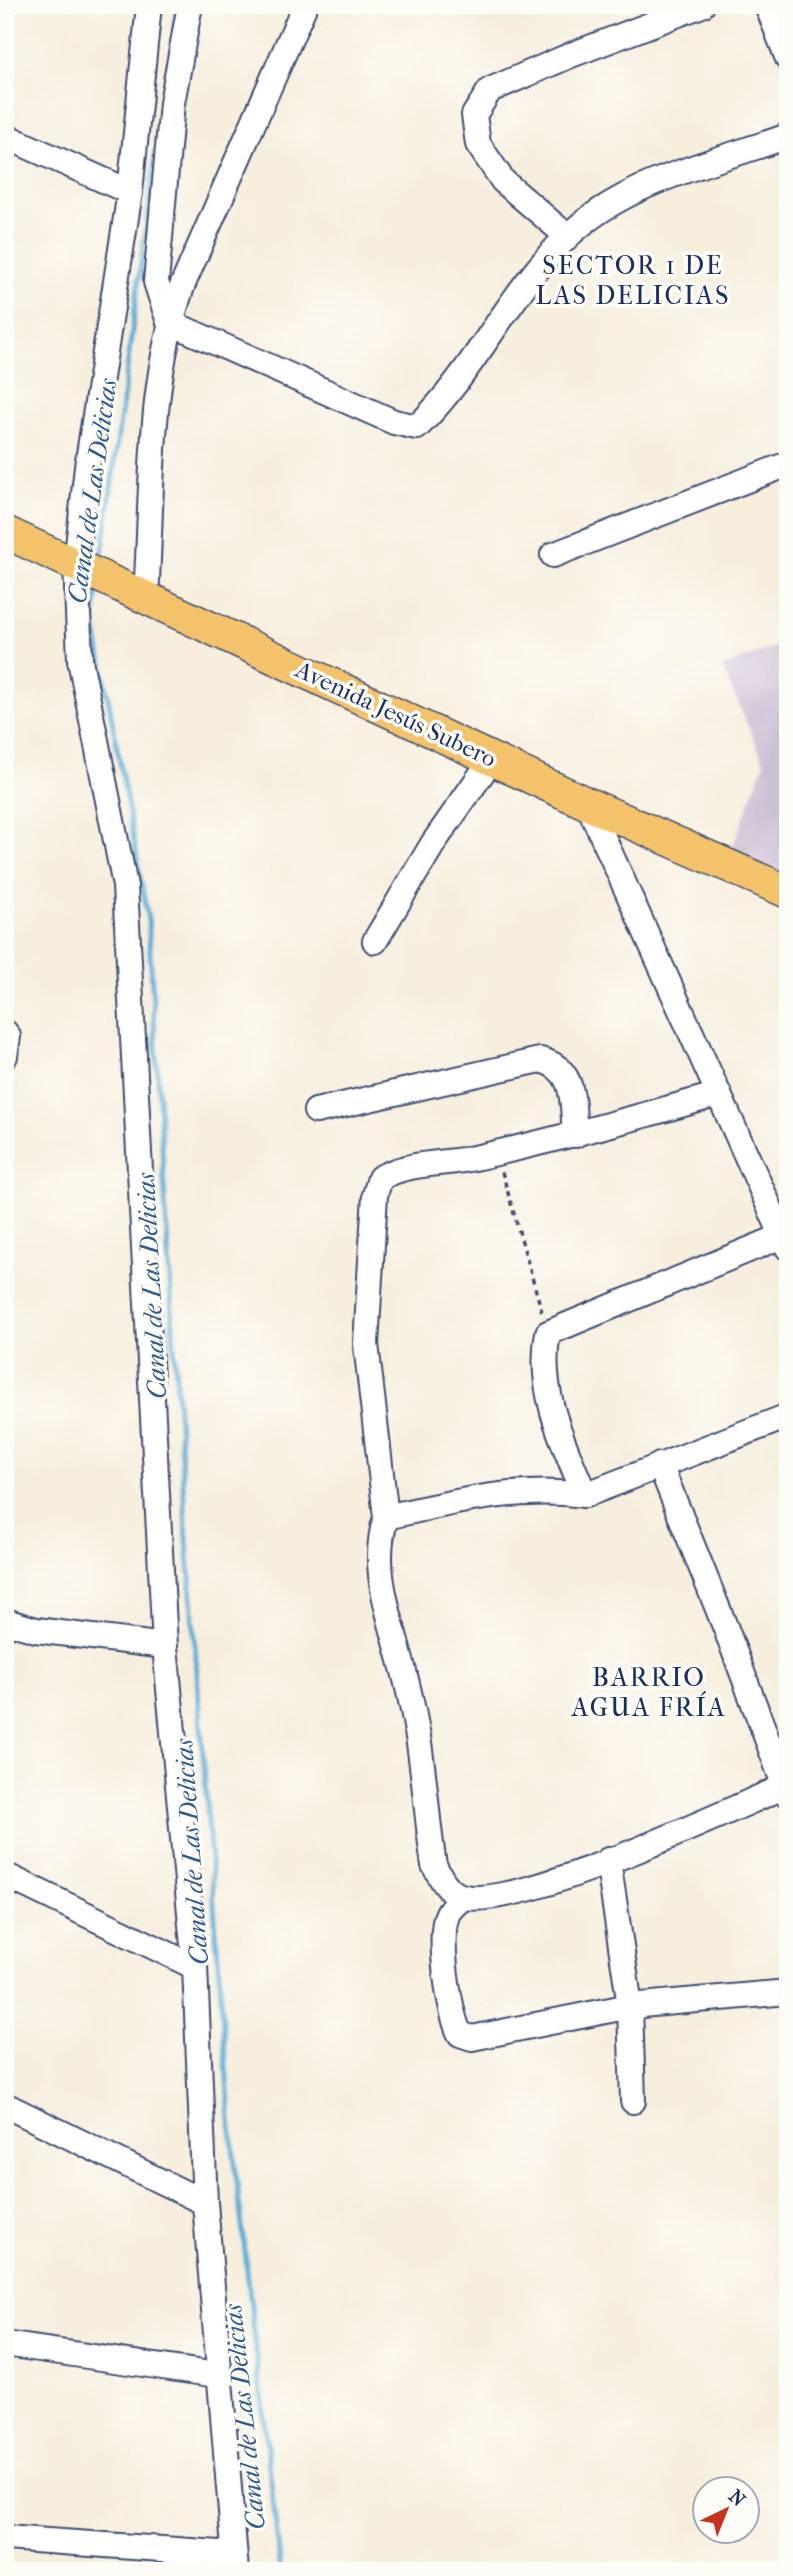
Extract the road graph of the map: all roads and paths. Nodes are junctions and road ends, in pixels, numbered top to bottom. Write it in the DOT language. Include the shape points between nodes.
graph roads {
  1 [pos="149,5"];
  2 [pos="190,5"];
  3 [pos="305,5"];
  4 [pos="702,5"];
  5 [pos="767,5"];
  6 [pos="661,12"];
  7 [pos="788,59"];
  8 [pos="5,136"];
  9 [pos="788,136"];
  10 [pos="130,192"];
  11 [pos="567,236"];
  12 [pos="169,322"];
  13 [pos="788,464"];
  14 [pos="8,540"];
  15 [pos="554,555"];
  16 [pos="81,567"];
  17 [pos="135,591"];
  18 [pos="492,759"];
  19 [pos="588,804"];
  20 [pos="788,892"];
  21 [pos="375,941"];
  22 [pos="5,1032"];
  23 [pos="5,1056"];
  24 [pos="719,1094"];
  25 [pos="316,1111"];
  26 [pos="575,1135"];
  27 [pos="497,1153"];
  28 [pos="785,1242"];
  29 [pos="548,1334"];
  30 [pos="788,1416"];
  31 [pos="660,1465"];
  32 [pos="585,1495"];
  33 [pos="386,1517"];
  34 [pos="5,1621"];
  35 [pos="165,1646"];
  36 [pos="787,1789"];
  37 [pos="608,1860"];
  38 [pos="5,1875"];
  39 [pos="463,1897"];
  40 [pos="195,1967"];
  41 [pos="788,1992"];
  42 [pos="630,2006"];
  43 [pos="633,2101"];
  44 [pos="5,2105"];
  45 [pos="205,2203"];
  46 [pos="5,2344"];
  47 [pos="218,2375"];
  48 [pos="5,2538"];
  49 [pos="235,2562"];
  1 -- 10 [label="street"];
  2 -- 12 [label="street" via="172,103 156,282"];
  3 -- 12 [label="street"];
  4 -- 6 [label="street"];
  5 -- 7 [label="street"];
  6 -- 11 [label="street" via="490,90 474,115 478,144 503,181"];
  8 -- 10 [label="street"];
  9 -- 11 [label="street" via="630,194"];
  10 -- 16 [label="street" via="87,467"];
  11 -- 12 [label="street" via="417,427 394,422"];
  12 -- 17 [label="street"];
  13 -- 15 [label="street"];
  14 -- 16 [label="main road, Avenida Jesús Subero"];
  16 -- 17 [label="main road, Avenida Jesús Subero"];
  16 -- 35 [label="street" via="80,660 125,886"];
  17 -- 18 [label="main road, Avenida Jesús Subero"];
  18 -- 19 [label="main road, Avenida Jesús Subero"];
  18 -- 21 [label="street" via="433,842"];
  19 -- 20 [label="main road, Avenida Jesús Subero"];
  19 -- 24 [label="street"];
  22 -- 23 [label="street"];
  24 -- 26 [label="street"];
  24 -- 28 [label="street"];
  25 -- 26 [label="street" via="540,1060 554,1063 569,1079"];
  26 -- 27 [label="street"];
  27 -- 29 [label="path"];
  27 -- 33 [label="street" via="397,1168 380,1178 377,1186 366,1344"];
  28 -- 29 [label="street"];
  29 -- 32 [label="street" via="544,1354 547,1388 557,1429"];
  30 -- 31 [label="street"];
  31 -- 32 [label="street"];
  31 -- 36 [label="street"];
  32 -- 33 [label="street" via="502,1493"];
  33 -- 39 [label="street" via="379,1539 379,1566 418,1739 434,1864 442,1880"];
  34 -- 35 [label="street" via="36,1630"];
  35 -- 40 [label="street"];
  36 -- 37 [label="street"];
  37 -- 39 [label="street" via="496,1896"];
  37 -- 42 [label="street"];
  38 -- 40 [label="street"];
  39 -- 42 [label="street" via="448,1911 443,1928 446,1976 460,2034 472,2038"];
  40 -- 45 [label="street"];
  41 -- 42 [label="street"];
  42 -- 43 [label="street"];
  44 -- 45 [label="street"];
  45 -- 47 [label="street"];
  46 -- 47 [label="street"];
  47 -- 49 [label="street"];
  48 -- 49 [label="street"];
}
